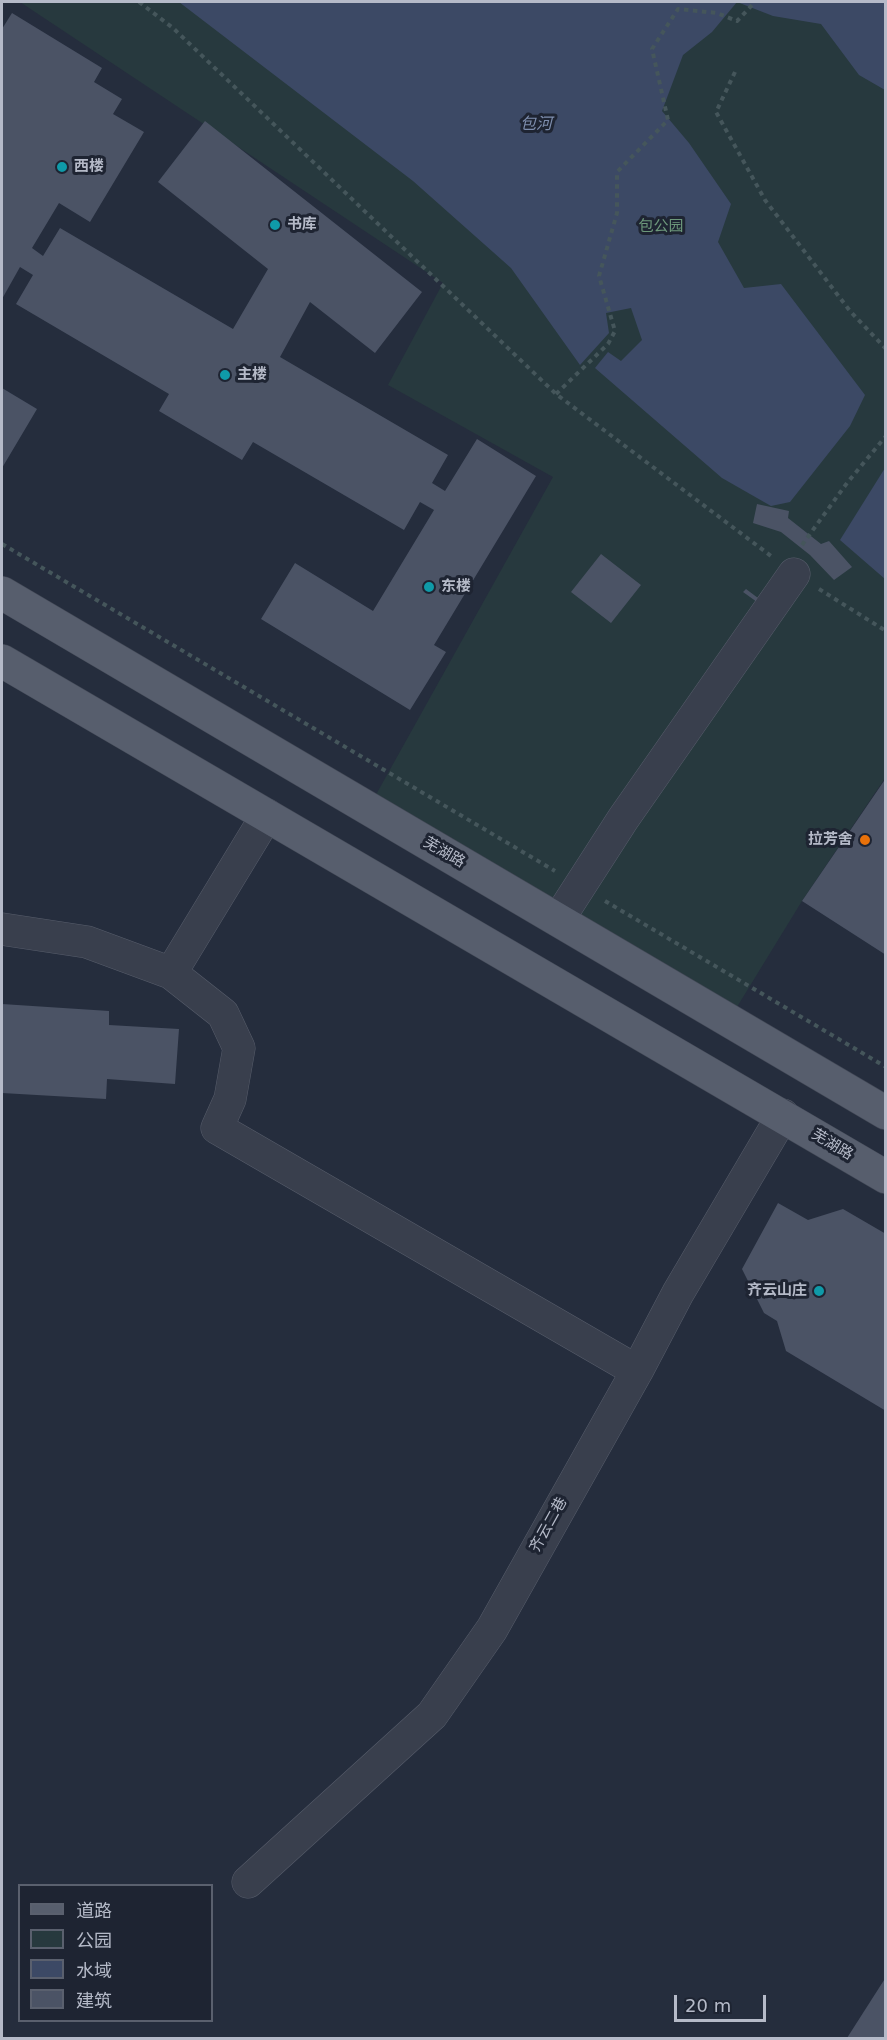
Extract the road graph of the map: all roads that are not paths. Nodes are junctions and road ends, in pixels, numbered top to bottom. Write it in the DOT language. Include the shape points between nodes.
graph roads {
  1 [pos="794,574"];
  2 [pos="2,593"];
  3 [pos="2,661"];
  4 [pos="267,815"];
  5 [pos="558,920"];
  6 [pos="2,929"];
  7 [pos="171,973"];
  8 [pos="885,1113"];
  9 [pos="783,1115"];
  10 [pos="885,1177"];
  11 [pos="637,1371"];
  12 [pos="248,1882"];
  1 -- 5 [label="street" via="630,809"];
  2 -- 5 [label="main road, 芜湖路"];
  3 -- 4 [label="main road, 芜湖路"];
  4 -- 7 [label="street"];
  4 -- 9 [label="main road, 芜湖路"];
  5 -- 8 [label="main road, 芜湖路"];
  6 -- 7 [label="street" via="87,942"];
  7 -- 11 [label="street" via="222,1014 239,1048 230,1099 217,1128"];
  9 -- 10 [label="main road, 芜湖路"];
  9 -- 11 [label="street, 齐云二巷" via="678,1293"];
  11 -- 12 [label="street, 齐云二巷" via="492,1629 432,1715"];
}
